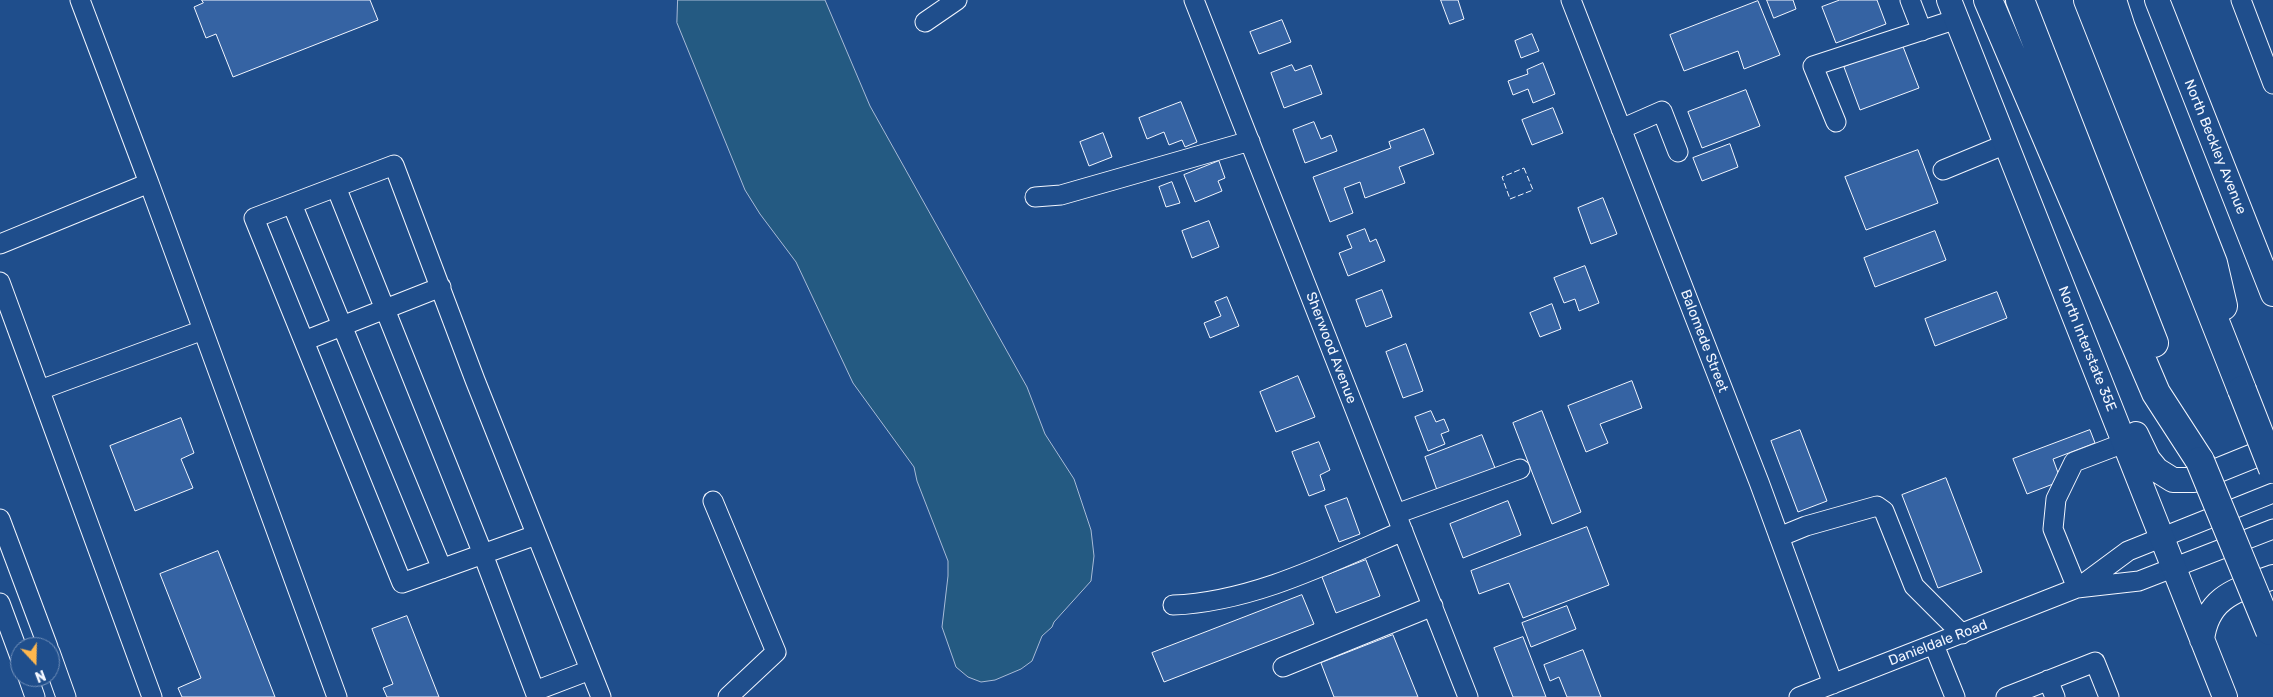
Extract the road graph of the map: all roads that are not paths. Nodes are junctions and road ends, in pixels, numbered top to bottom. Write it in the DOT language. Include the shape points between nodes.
graph roads {
  1 [pos="80,0"];
  2 [pos="957,0"];
  3 [pos="1194,0"];
  4 [pos="1570,0"];
  5 [pos="1910,0"];
  6 [pos="1988,0"];
  7 [pos="2020,0"];
  8 [pos="2088,0"];
  9 [pos="2112,0"];
  10 [pos="2157,0"];
  11 [pos="2241,0"];
  12 [pos="1953,10"];
  13 [pos="925,22"];
  14 [pos="1922,31"];
  15 [pos="2273,84"];
  16 [pos="1836,122"];
  17 [pos="1621,129"];
  18 [pos="1250,141"];
  19 [pos="2006,144"];
  20 [pos="1678,152"];
  21 [pos="1944,170"];
  22 [pos="149,183"];
  23 [pos="336,187"];
  24 [pos="1035,197"];
  25 [pos="292,204"];
  26 [pos="0,244"];
  27 [pos="0,282"];
  28 [pos="441,287"];
  29 [pos="2062,288"];
  30 [pos="2273,294"];
  31 [pos="386,309"];
  32 [pos="342,326"];
  33 [pos="203,330"];
  34 [pos="304,341"];
  35 [pos="40,390"];
  36 [pos="2242,390"];
  37 [pos="2124,443"];
  38 [pos="2273,448"];
  39 [pos="2200,461"];
  40 [pos="1520,469"];
  41 [pos="2273,469"];
  42 [pos="2273,493"];
  43 [pos="713,501"];
  44 [pos="0,521"];
  45 [pos="1400,522"];
  46 [pos="2273,529"];
  47 [pos="536,535"];
  48 [pos="1779,537"];
  49 [pos="2162,538"];
  50 [pos="483,554"];
  51 [pos="2173,567"];
  52 [pos="442,569"];
  53 [pos="2273,577"];
  54 [pos="2077,588"];
  55 [pos="0,603"];
  56 [pos="1172,605"];
  57 [pos="1433,606"];
  58 [pos="1962,634"];
  59 [pos="2271,635"];
  60 [pos="13,637"];
  61 [pos="44,637"];
  62 [pos="2202,640"];
  63 [pos="1934,645"];
  64 [pos="1283,667"];
  65 [pos="590,670"];
  66 [pos="60,680"];
  67 [pos="1833,684"];
  68 [pos="2052,688"];
  69 [pos="536,694"];
  70 [pos="66,697"];
  71 [pos="152,697"];
  72 [pos="337,697"];
  73 [pos="601,697"];
  74 [pos="728,697"];
  75 [pos="1468,697"];
  76 [pos="1799,697"];
  77 [pos="1956,697"];
  78 [pos="2006,697"];
  79 [pos="2109,697"];
  80 [pos="2225,697"];
  1 -- 22 [label="street"];
  2 -- 13 [label="street"];
  3 -- 18 [label="street, Sherwood Avenue"];
  4 -- 17 [label="street, Balomede Street"];
  5 -- 14 [label="street"];
  6 -- 39 [label="highway" via="2156,393"];
  7 -- 39 [label="highway"];
  8 -- 36 [label="highway"];
  9 -- 36 [label="highway" via="2213,264"];
  10 -- 30 [label="main road, North Beckley Avenue"];
  11 -- 15 [label="street"];
  12 -- 14 [label="street"];
  12 -- 19 [label="main road, North Interstate 35E"];
  14 -- 16 [label="street" via="1813,66"];
  17 -- 20 [label="street" via="1662,111"];
  17 -- 48 [label="street, Balomede Street"];
  18 -- 24 [label="street" via="1061,195"];
  18 -- 45 [label="street, Sherwood Avenue"];
  19 -- 21 [label="street"];
  19 -- 29 [label="main road, North Interstate 35E"];
  22 -- 26 [label="street"];
  22 -- 33 [label="street"];
  23 -- 25 [label="street"];
  23 -- 28 [label="street" via="394,165"];
  23 -- 31 [label="street"];
  25 -- 32 [label="street"];
  25 -- 34 [label="street" via="254,218"];
  27 -- 35 [label="street"];
  28 -- 31 [label="street"];
  28 -- 47 [label="street"];
  29 -- 37 [label="main road, North Interstate 35E"];
  29 -- 38 [label="main road" via="2118,391 2139,443 2157,470 2173,480 2194,480"];
  31 -- 32 [label="street"];
  31 -- 50 [label="street"];
  32 -- 34 [label="street"];
  32 -- 52 [label="street"];
  33 -- 35 [label="street"];
  33 -- 72 [label="street"];
  34 -- 52 [label="street" via="402,583"];
  35 -- 71 [label="street"];
  36 -- 41 [label="highway, bridge"];
  37 -- 49 [label="main road, North Interstate 35E"];
  37 -- 54 [label="street" via="2074,462 2056,499 2053,529"];
  39 -- 59 [label="highway, bridge"];
  40 -- 45 [label="street"];
  42 -- 49 [label="street, Danieldale Road"];
  43 -- 74 [label="street" via="776,652"];
  44 -- 61 [label="street"];
  45 -- 56 [label="street" via="1288,580 1199,604"];
  45 -- 57 [label="street, Sherwood Avenue"];
  46 -- 51 [label="street, Danieldale Road"];
  47 -- 50 [label="street"];
  47 -- 65 [label="street"];
  48 -- 58 [label="street" via="1877,506 1884,511 1914,586"];
  48 -- 67 [label="street, Balomede Street"];
  49 -- 51 [label="main road, North Interstate 35E"];
  49 -- 54 [label="street, Danieldale Road" via="2128,551"];
  50 -- 52 [label="street"];
  50 -- 69 [label="street"];
  51 -- 54 [label="street, Danieldale Road" via="2138,581"];
  51 -- 62 [label="main road, North Interstate 35E"];
  53 -- 62 [label="main road" via="2235,591 2219,601 2209,612"];
  54 -- 58 [label="street, Danieldale Road"];
  55 -- 60 [label="street"];
  57 -- 64 [label="street"];
  57 -- 75 [label="street, Sherwood Avenue"];
  58 -- 63 [label="street, Danieldale Road"];
  62 -- 80 [label="main road, North Interstate 35E"];
  63 -- 67 [label="street, Danieldale Road"];
  63 -- 77 [label="street"];
  65 -- 69 [label="street"];
  65 -- 73 [label="street"];
  66 -- 70 [label="street"];
  67 -- 76 [label="street, Danieldale Road"];
  68 -- 78 [label="street"];
  68 -- 79 [label="street" via="2094,662"];
}
